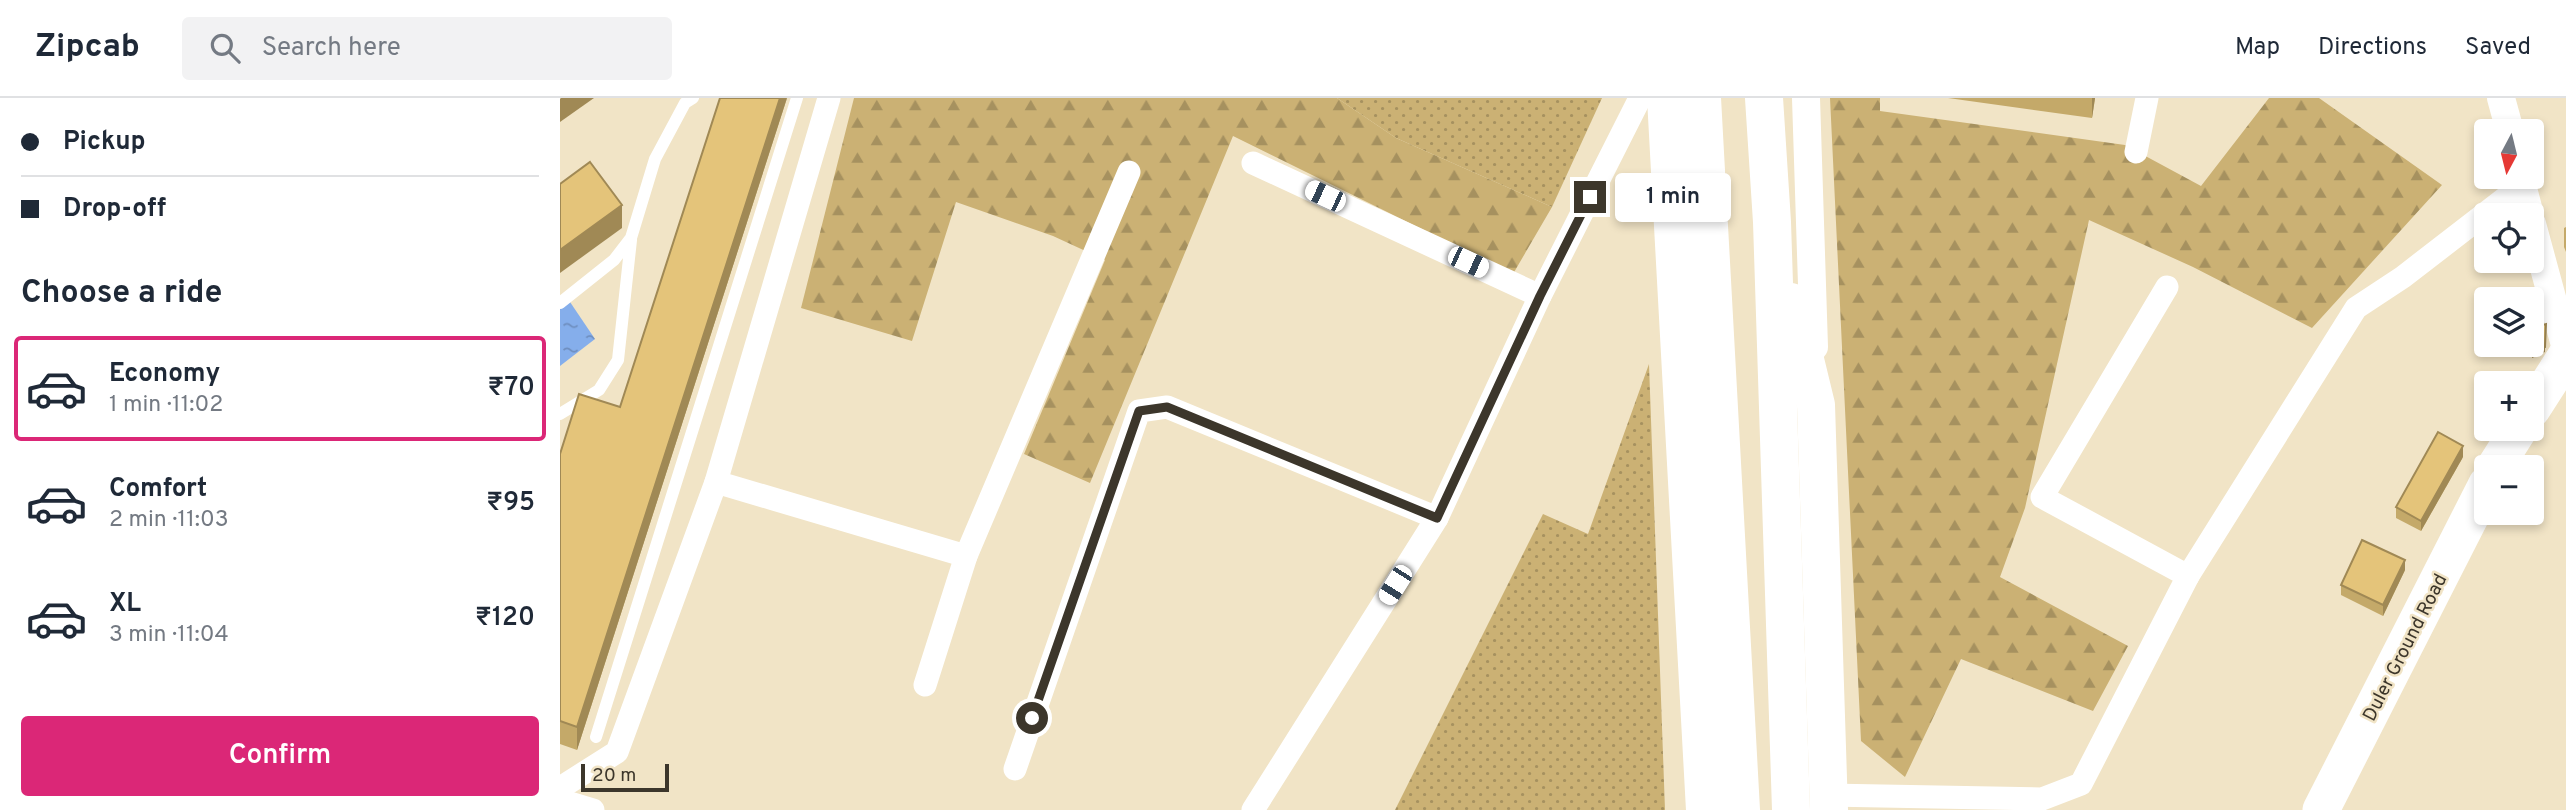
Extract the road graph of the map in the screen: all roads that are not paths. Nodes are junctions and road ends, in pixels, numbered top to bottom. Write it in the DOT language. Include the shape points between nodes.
graph roads {
  1 [pos="693,98"];
  2 [pos="797,98"];
  3 [pos="829,98"];
  4 [pos="1640,98"];
  5 [pos="1666,98"];
  6 [pos="1702,98"];
  7 [pos="1764,98"];
  8 [pos="1806,98"];
  9 [pos="2147,98"];
  10 [pos="2501,98"];
  11 [pos="2507,119"];
  12 [pos="2136,152"];
  13 [pos="1253,163"];
  14 [pos="1129,172"];
  15 [pos="2511,189"];
  16 [pos="1772,222"];
  17 [pos="631,238"];
  18 [pos="2544,268"];
  19 [pos="2167,287"];
  20 [pos="1540,296"];
  21 [pos="560,303"];
  22 [pos="2566,349"];
  23 [pos="2566,356"];
  24 [pos="2544,390"];
  25 [pos="1816,405"];
  26 [pos="560,414"];
  27 [pos="716,482"];
  28 [pos="2474,510"];
  29 [pos="1437,518"];
  30 [pos="966,556"];
  31 [pos="2188,576"];
  32 [pos="925,685"];
  33 [pos="596,737"];
  34 [pos="1015,769"];
  35 [pos="560,788"];
  36 [pos="560,800"];
  37 [pos="1828,802"];
  38 [pos="593,810"];
  39 [pos="1253,810"];
  40 [pos="1705,810"];
  41 [pos="1741,810"];
  42 [pos="1791,810"];
  43 [pos="2321,810"];
  1 -- 17 [label="lane" via="685,103 654,159"];
  2 -- 33 [label="lane"];
  3 -- 27 [label="street"];
  4 -- 20 [label="street"];
  5 -- 40 [label="highway"];
  6 -- 41 [label="highway"];
  7 -- 16 [label="highway"];
  8 -- 25 [label="street"];
  9 -- 12 [label="street"];
  10 -- 11 [label="street"];
  13 -- 20 [label="street"];
  14 -- 30 [label="street"];
  15 -- 31 [label="street" via="2403,277 2356,308"];
  16 -- 25 [label="highway"];
  16 -- 42 [label="highway"];
  17 -- 21 [label="lane" via="614,260"];
  17 -- 26 [label="lane" via="618,360 599,390"];
  18 -- 22 [label="street"];
  19 -- 31 [label="street" via="2042,497"];
  20 -- 29 [label="street"];
  23 -- 24 [label="main road"];
  25 -- 37 [label="highway"];
  27 -- 30 [label="street"];
  27 -- 35 [label="street" via="617,752"];
  28 -- 43 [label="main road, Duler Ground Road"];
  29 -- 34 [label="street" via="1167,407 1139,411"];
  29 -- 39 [label="street"];
  30 -- 32 [label="street"];
  31 -- 37 [label="street" via="2081,784 2042,799"];
  36 -- 38 [label="street"];
}
